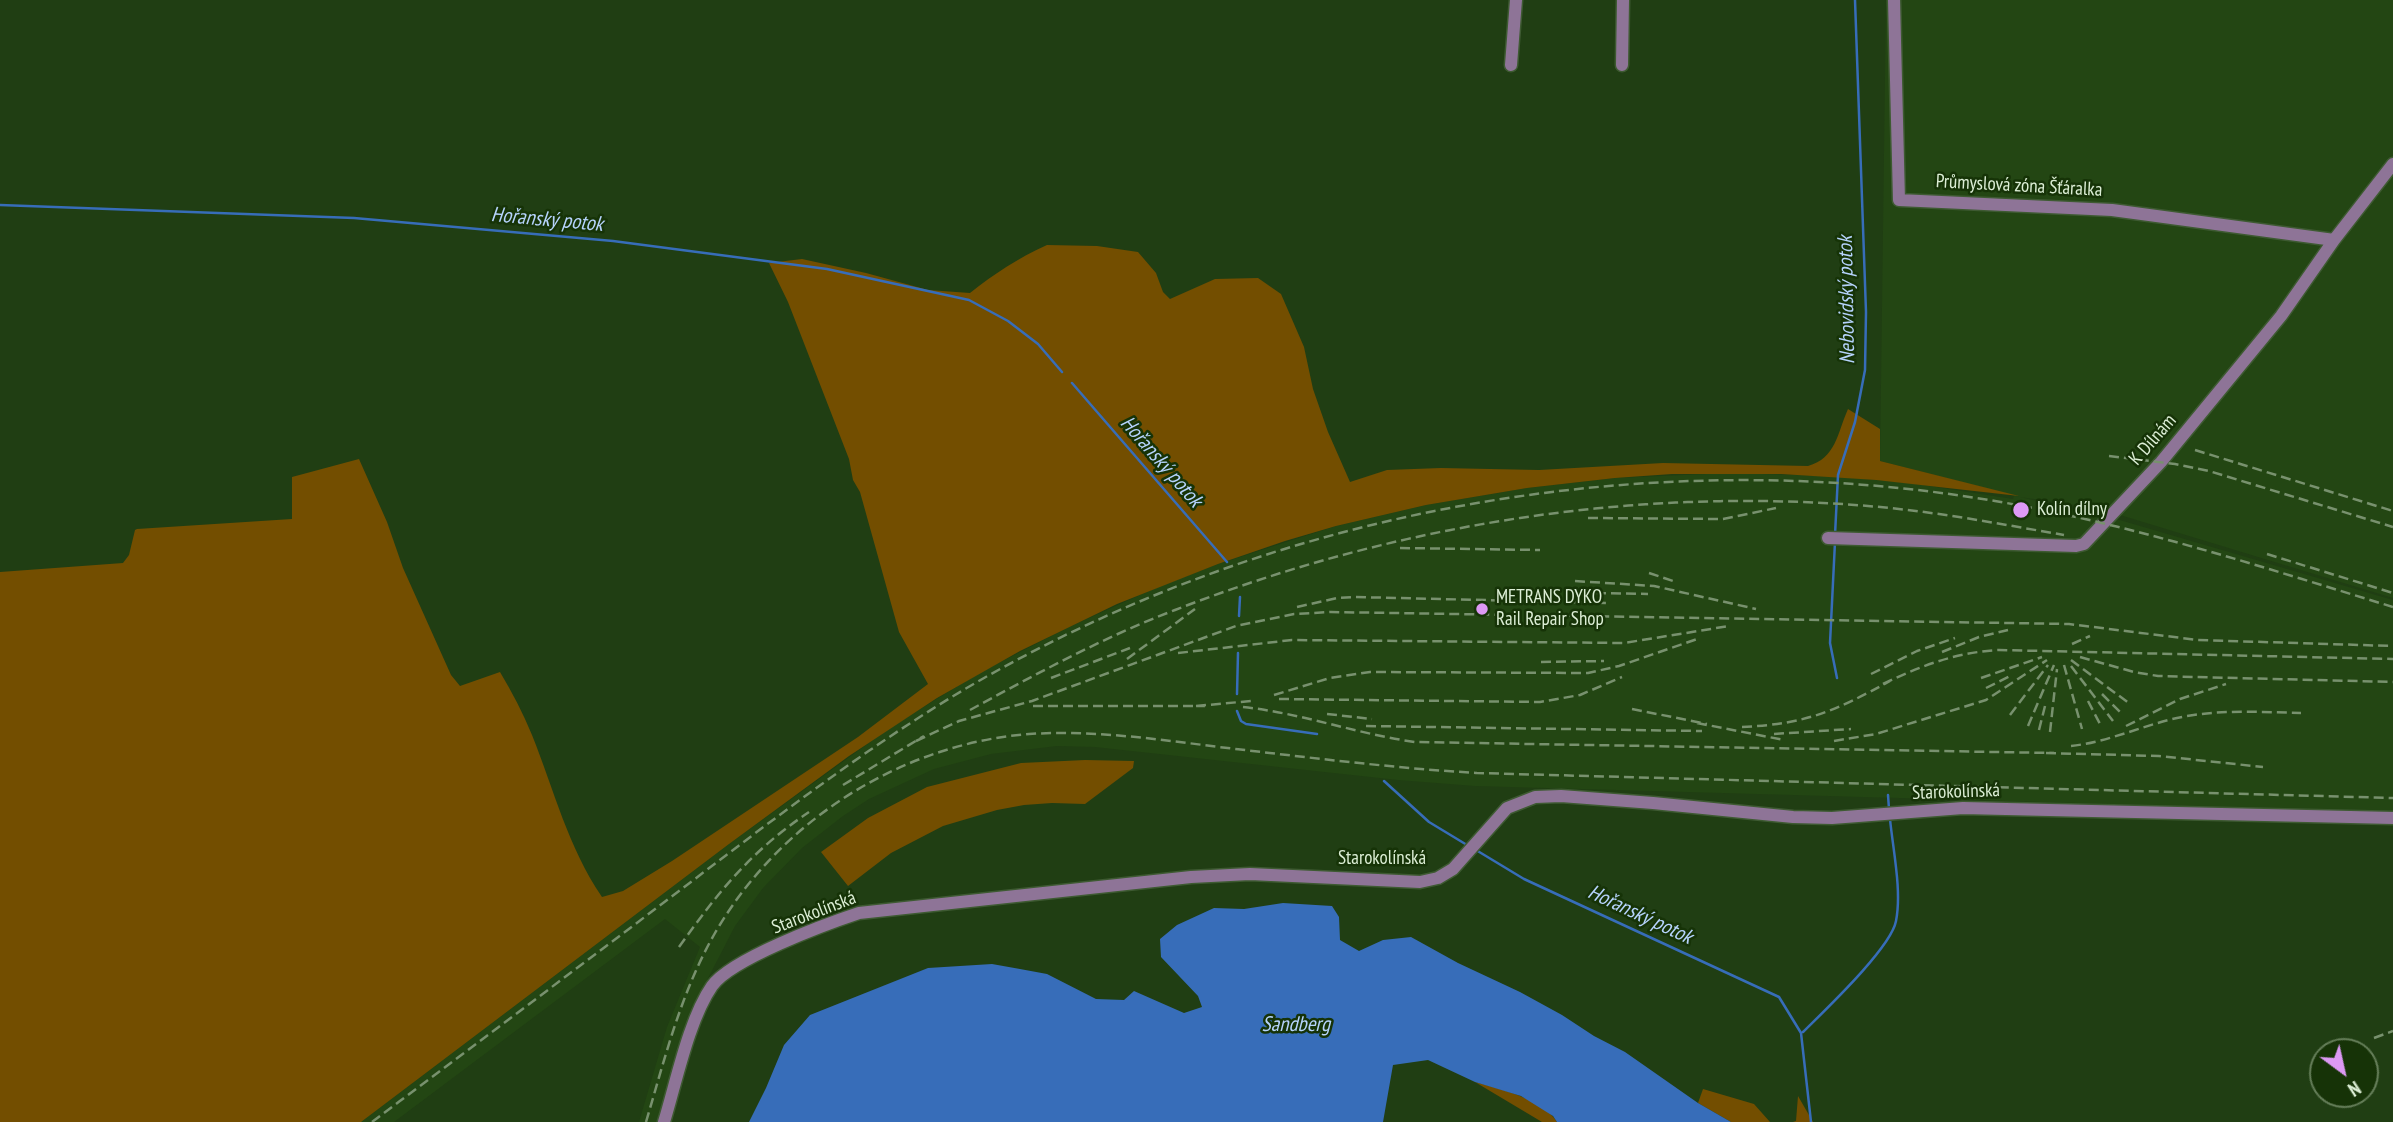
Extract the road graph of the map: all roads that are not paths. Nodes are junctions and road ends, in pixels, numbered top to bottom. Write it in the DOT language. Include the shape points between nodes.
graph roads {
  1 [pos="1516,0"];
  2 [pos="1623,0"];
  3 [pos="1894,0"];
  4 [pos="1511,65"];
  5 [pos="1622,65"];
  6 [pos="2393,164"];
  7 [pos="2334,240"];
  8 [pos="1834,538"];
  9 [pos="2393,818"];
  10 [pos="664,1122"];
  1 -- 4 [label="street"];
  2 -- 5 [label="street"];
  3 -- 7 [label="street, Průmyslová zóna Šťáralka" via="1899,200 2112,210"];
  6 -- 7 [label="street, K Dílnám"];
  7 -- 8 [label="street, K Dílnám" via="2281,316 2197,419 2084,544"];
  9 -- 10 [label="street, Starokolínská" via="1963,808 1832,818 1535,797 1507,808 1453,869 1420,882 1250,874 1191,877 882,910 840,920 726,972 713,985 696,1018"];
}
